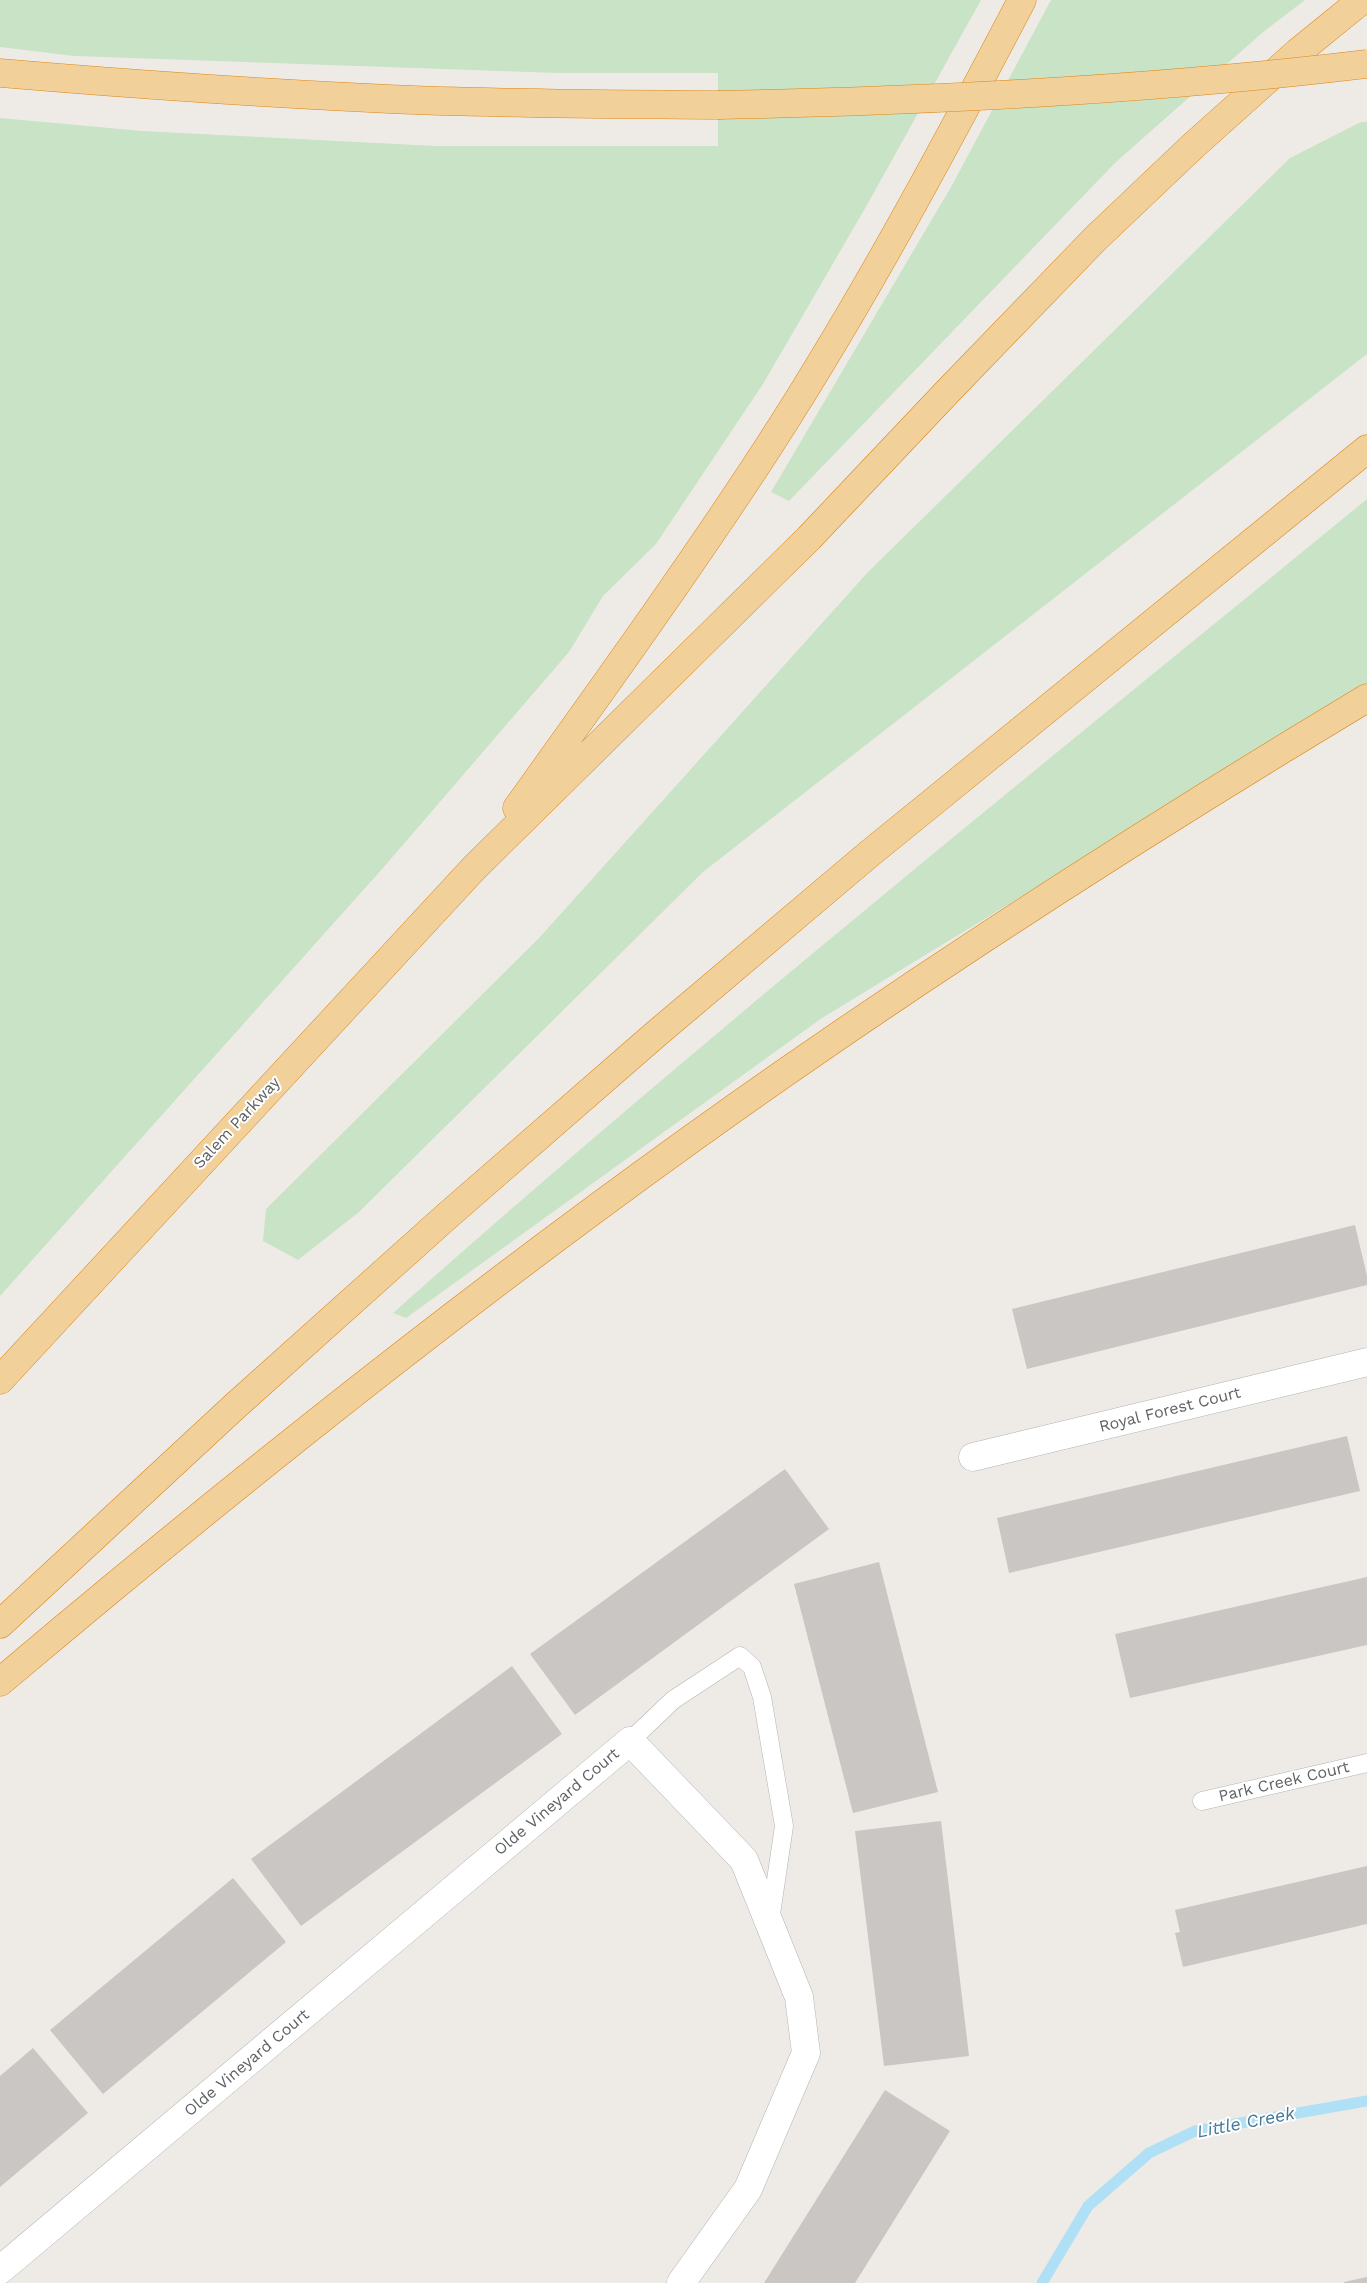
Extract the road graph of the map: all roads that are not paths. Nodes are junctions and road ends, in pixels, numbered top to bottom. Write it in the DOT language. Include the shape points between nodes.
graph roads {
  1 [pos="1022,0"];
  2 [pos="1362,0"];
  3 [pos="1367,64"];
  4 [pos="0,73"];
  5 [pos="1367,449"];
  6 [pos="1367,698"];
  7 [pos="474,868"];
  8 [pos="1367,1362"];
  9 [pos="0,1380"];
  10 [pos="972,1457"];
  11 [pos="0,1624"];
  12 [pos="0,1682"];
  13 [pos="630,1741"];
  14 [pos="1367,1762"];
  15 [pos="1202,1801"];
  16 [pos="770,1925"];
  17 [pos="0,2270"];
  18 [pos="681,2283"];
  1 -- 7 [label="highway" via="943,150 770,445 673,590"];
  2 -- 7 [label="highway" via="1194,145 1095,239 809,538"];
  3 -- 4 [label="highway, bridge" via="1180,84 1030,95 718,105 390,99 112,83"];
  5 -- 11 [label="highway" via="869,854 656,1034 234,1407"];
  6 -- 12 [label="highway" via="1127,846 782,1074 447,1320 292,1441"];
  7 -- 9 [label="highway, Salem Parkway"];
  8 -- 10 [label="street, Royal Forest Court"];
  13 -- 16 [label="street, Olde Vineyard Court" via="744,1860"];
  13 -- 16 [label="lane" via="674,1700 740,1656 752,1667 762,1697 784,1826"];
  13 -- 17 [label="street, Olde Vineyard Court"];
  14 -- 15 [label="lane, Park Creek Court"];
  16 -- 18 [label="street, Olde Vineyard Court" via="799,1997 806,2053 748,2188"];
}
